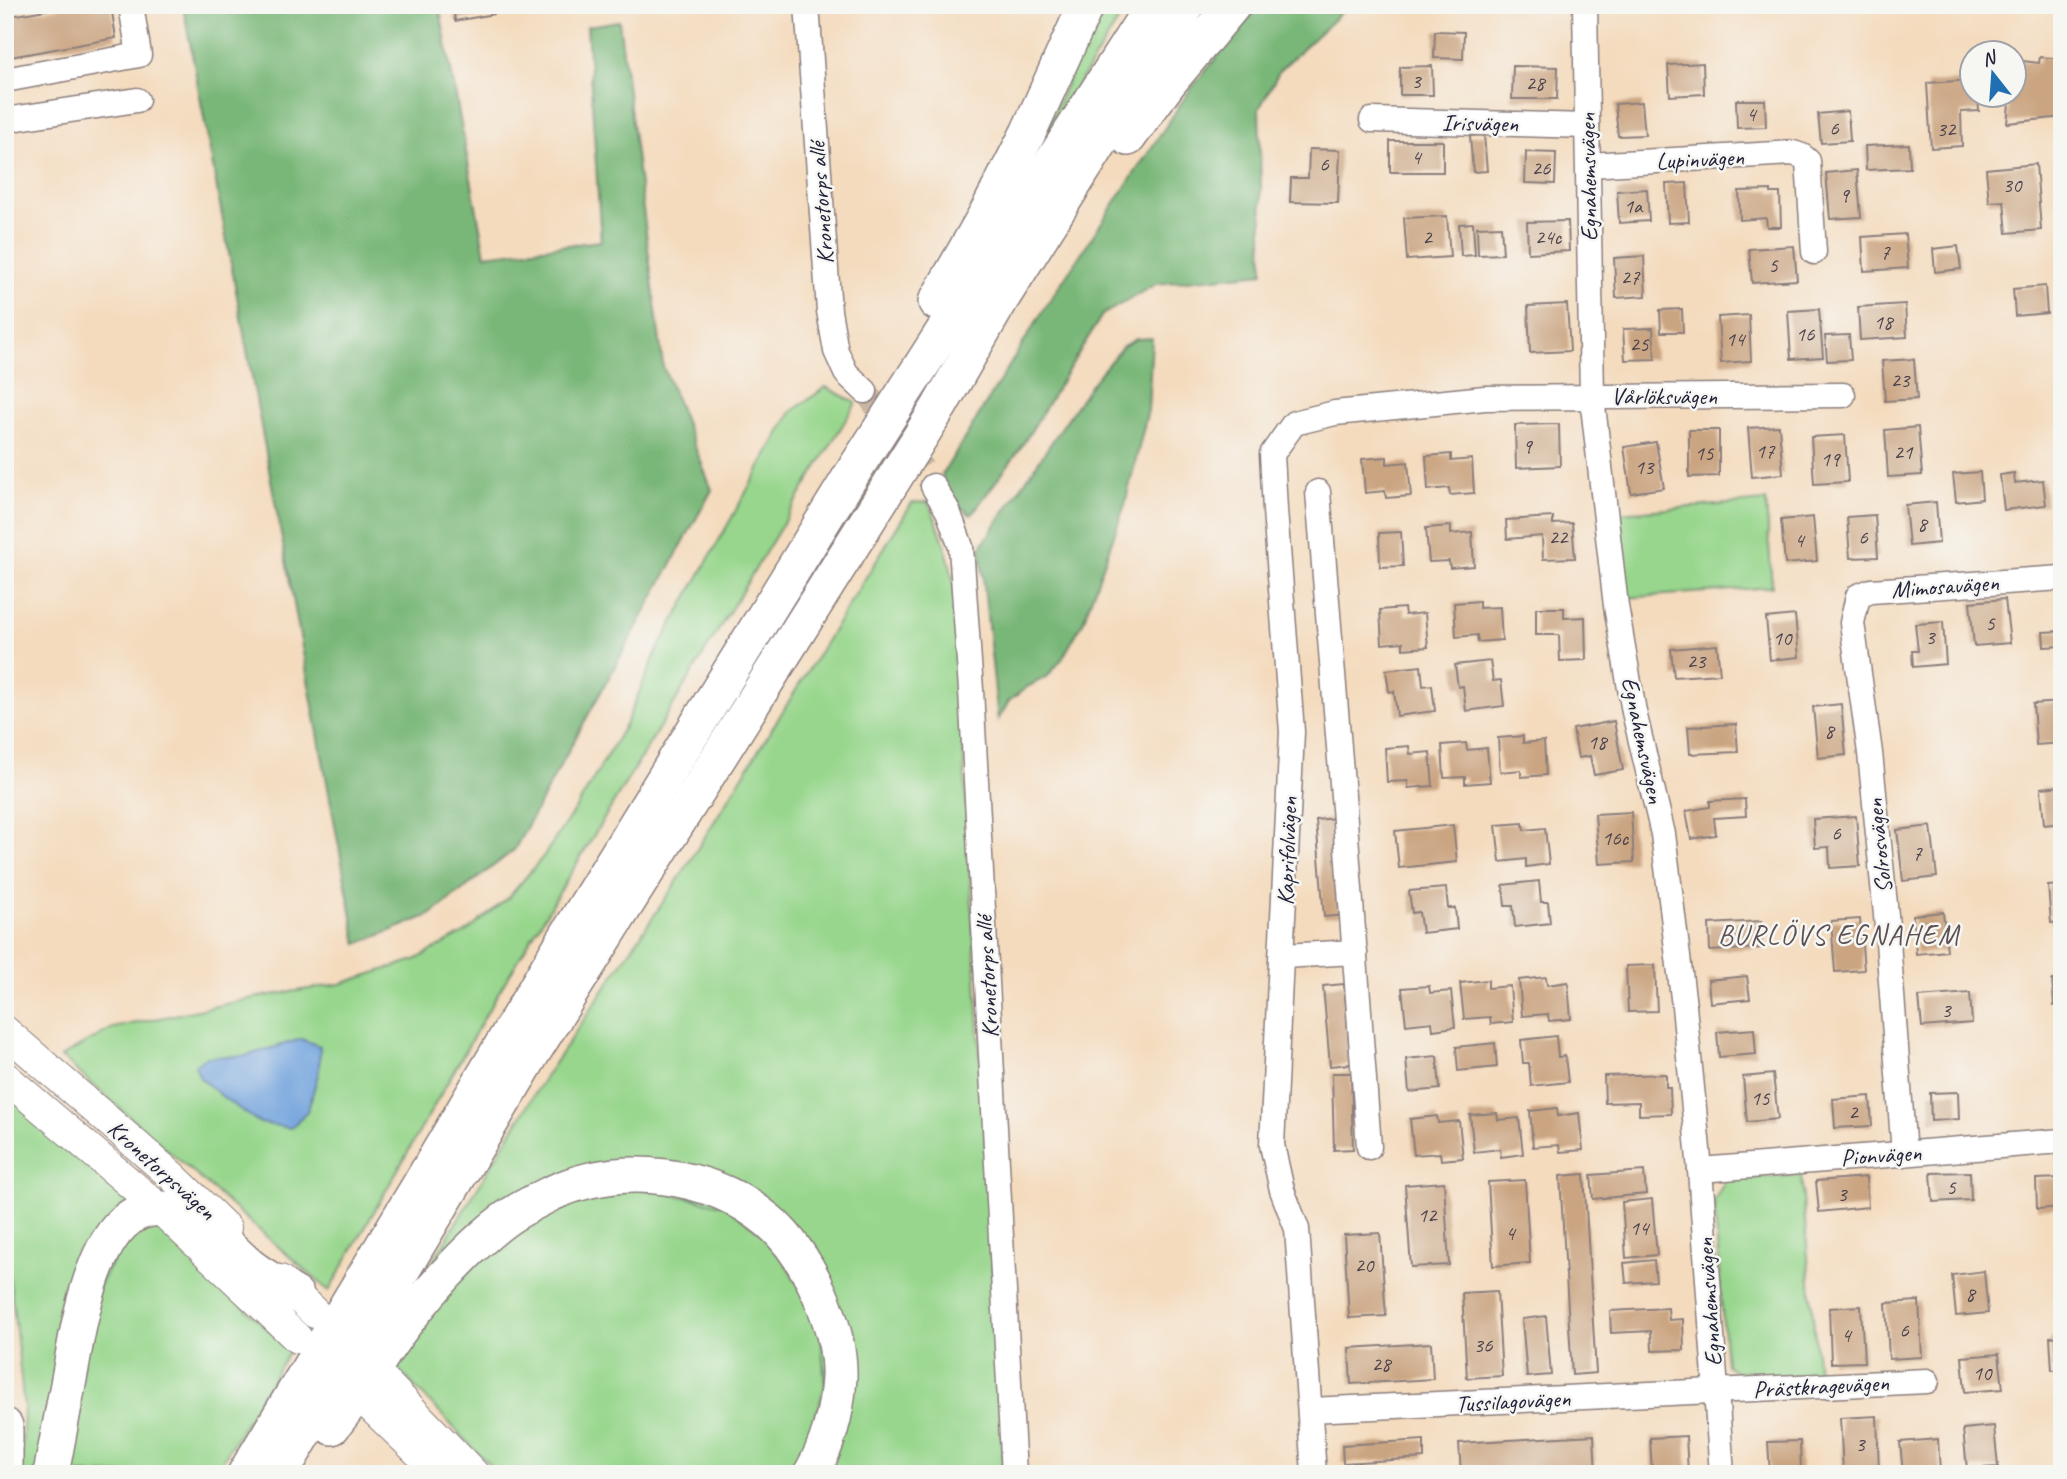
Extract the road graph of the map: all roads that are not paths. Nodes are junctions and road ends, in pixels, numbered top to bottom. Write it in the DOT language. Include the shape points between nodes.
graph roads {
  1 [pos="131,5"];
  2 [pos="807,5"];
  3 [pos="1086,5"];
  4 [pos="1153,5"];
  5 [pos="1187,5"];
  6 [pos="1233,5"];
  7 [pos="1585,5"];
  8 [pos="5,80"];
  9 [pos="137,100"];
  10 [pos="5,120"];
  11 [pos="1373,120"];
  12 [pos="1587,126"];
  13 [pos="1589,165"];
  14 [pos="1814,251"];
  15 [pos="864,391"];
  16 [pos="1843,395"];
  17 [pos="1592,397"];
  18 [pos="1485,398"];
  19 [pos="939,407"];
  20 [pos="855,469"];
  21 [pos="933,486"];
  22 [pos="1318,492"];
  23 [pos="2062,578"];
  24 [pos="1853,623"];
  25 [pos="1355,952"];
  26 [pos="1283,956"];
  27 [pos="5,1031"];
  28 [pos="5,1077"];
  29 [pos="2062,1141"];
  30 [pos="1369,1147"];
  31 [pos="1904,1154"];
  32 [pos="1700,1170"];
  33 [pos="159,1208"];
  34 [pos="306,1304"];
  35 [pos="297,1338"];
  36 [pos="1927,1381"];
  37 [pos="1716,1391"];
  38 [pos="1310,1410"];
  39 [pos="5,1426"];
  40 [pos="5,1469"];
  41 [pos="51,1474"];
  42 [pos="245,1474"];
  43 [pos="280,1474"];
  44 [pos="295,1474"];
  45 [pos="441,1474"];
  46 [pos="474,1474"];
  47 [pos="811,1474"];
  48 [pos="1014,1474"];
  49 [pos="1314,1474"];
  50 [pos="1721,1474"];
  1 -- 8 [label="street" via="139,55"];
  2 -- 15 [label="street, Kronetorps allé" via="829,311 836,351 846,373"];
  3 -- 20 [label="highway" via="1028,133 891,387"];
  4 -- 20 [label="highway"];
  5 -- 19 [label="highway" via="1000,300"];
  6 -- 19 [label="highway" via="1169,82 1113,159 1036,282"];
  7 -- 12 [label="street, Egnahemsvägen"];
  9 -- 10 [label="street"];
  11 -- 12 [label="street, Irisvägen"];
  12 -- 13 [label="street, Egnahemsvägen"];
  13 -- 14 [label="street, Lupinvägen" via="1802,156 1808,161"];
  13 -- 17 [label="street, Egnahemsvägen"];
  16 -- 17 [label="street, Vårlöksvägen"];
  17 -- 18 [label="street, Vårlöksvägen"];
  17 -- 32 [label="street, Egnahemsvägen" via="1634,712 1663,834"];
  18 -- 26 [label="street, Kaprifolvägen" via="1335,413 1294,423 1272,454 1292,732"];
  19 -- 43 [label="highway" via="530,1057"];
  20 -- 42 [label="highway" via="556,954"];
  21 -- 48 [label="street, Kronetorps allé" via="961,547"];
  22 -- 25 [label="street"];
  23 -- 24 [label="street, Mimosavägen" via="1871,591 1858,596"];
  24 -- 31 [label="street, Solrosvägen" via="1886,915"];
  25 -- 26 [label="street"];
  25 -- 30 [label="street"];
  26 -- 38 [label="street, Kaprifolvägen" via="1272,1145 1297,1229"];
  27 -- 34 [label="main road, Kronetorpsvägen" via="172,1176"];
  28 -- 33 [label="main road, Kronetorpsvägen"];
  29 -- 31 [label="street, Pionvägen"];
  31 -- 32 [label="street, Pionvägen"];
  32 -- 37 [label="street, Egnahemsvägen"];
  33 -- 34 [label="highway" via="178,1211 205,1226 253,1268"];
  33 -- 35 [label="main road, Kronetorpsvägen"];
  33 -- 41 [label="highway" via="137,1212 122,1225 91,1279"];
  36 -- 37 [label="street, Prästkragevägen"];
  37 -- 38 [label="street, Tussilagovägen"];
  37 -- 50 [label="street, Egnahemsvägen"];
  38 -- 49 [label="street, Kaprifolvägen"];
  39 -- 40 [label="highway"];
  44 -- 47 [label="highway" via="405,1323 479,1242 512,1215 553,1193 594,1180 631,1176 663,1176 735,1198 771,1223 799,1254 834,1330 839,1377 832,1423"];
  45 -- 46 [label="main road" via="374,1391"];
}
